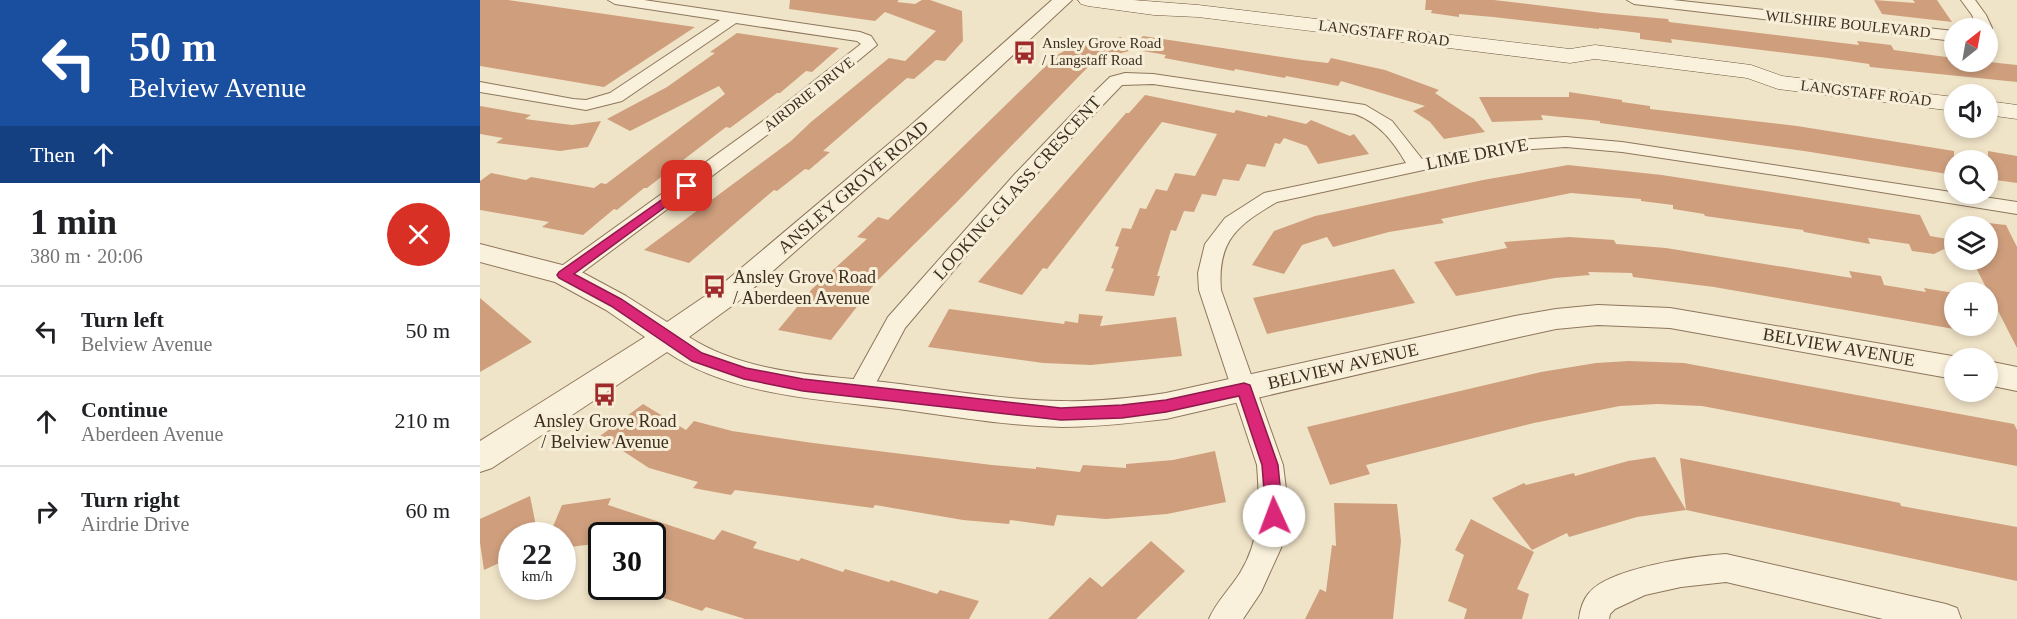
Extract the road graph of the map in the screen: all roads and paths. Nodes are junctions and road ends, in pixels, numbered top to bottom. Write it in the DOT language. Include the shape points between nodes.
graph roads {
  1 [pos="615,0"];
  2 [pos="1063,0"];
  3 [pos="1088,0"];
  4 [pos="1166,0"];
  5 [pos="1634,0"];
  6 [pos="1968,0"];
  7 [pos="1198,11"];
  8 [pos="733,18"];
  9 [pos="1980,18"];
  10 [pos="1944,35"];
  11 [pos="480,87"];
  12 [pos="1944,103"];
  13 [pos="1998,109"];
  14 [pos="2017,112"];
  15 [pos="1417,166"];
  16 [pos="2017,208"];
  17 [pos="480,253"];
  18 [pos="564,275"];
  19 [pos="667,337"];
  20 [pos="1944,366"];
  21 [pos="1998,375"];
  22 [pos="2017,379"];
  23 [pos="1244,389"];
  24 [pos="859,392"];
  25 [pos="480,458"];
  26 [pos="1224,619"];
  27 [pos="1594,619"];
  28 [pos="1946,619"];
  1 -- 8 [label="street, AIRDRIE DRIVE"];
  2 -- 19 [label="street, ANSLEY GROVE ROAD" via="763,265"];
  3 -- 7 [label="main road, LANGSTAFF ROAD"];
  4 -- 7 [label="main road, LANGSTAFF ROAD"];
  5 -- 10 [label="street, WILSHIRE BOULEVARD"];
  6 -- 9 [label="street"];
  7 -- 12 [label="main road, LANGSTAFF ROAD" via="1570,56 1593,65 1759,86 1778,82"];
  8 -- 11 [label="street" via="603,102 573,104"];
  8 -- 18 [label="street, AIRDRIE DRIVE" via="860,37 869,45 773,122"];
  13 -- 14 [label="main road"];
  15 -- 16 [label="street, LIME DRIVE" via="1515,145 1587,143"];
  15 -- 23 [label="street, LIME DRIVE" via="1271,197 1225,229 1212,250 1207,273"];
  15 -- 24 [label="street, LOOKING GLASS CRESCENT" via="1386,123 1359,109 1154,79 1116,81 1021,179 896,323"];
  17 -- 18 [label="street, BELVIEW AVENUE"];
  18 -- 19 [label="street, BELVIEW AVENUE"];
  19 -- 24 [label="street, BELVIEW AVENUE" via="697,357 744,374"];
  19 -- 25 [label="street, ANSLEY GROVE ROAD"];
  20 -- 23 [label="street, BELVIEW AVENUE" via="1670,318 1598,315 1515,327"];
  21 -- 22 [label="street"];
  23 -- 24 [label="street, BELVIEW AVENUE" via="1166,406 1061,414"];
  23 -- 26 [label="street, LIME DRIVE" via="1270,465 1274,516 1261,564"];
  27 -- 28 [label="street" via="1603,599 1620,590 1700,568 1726,567"];
}
